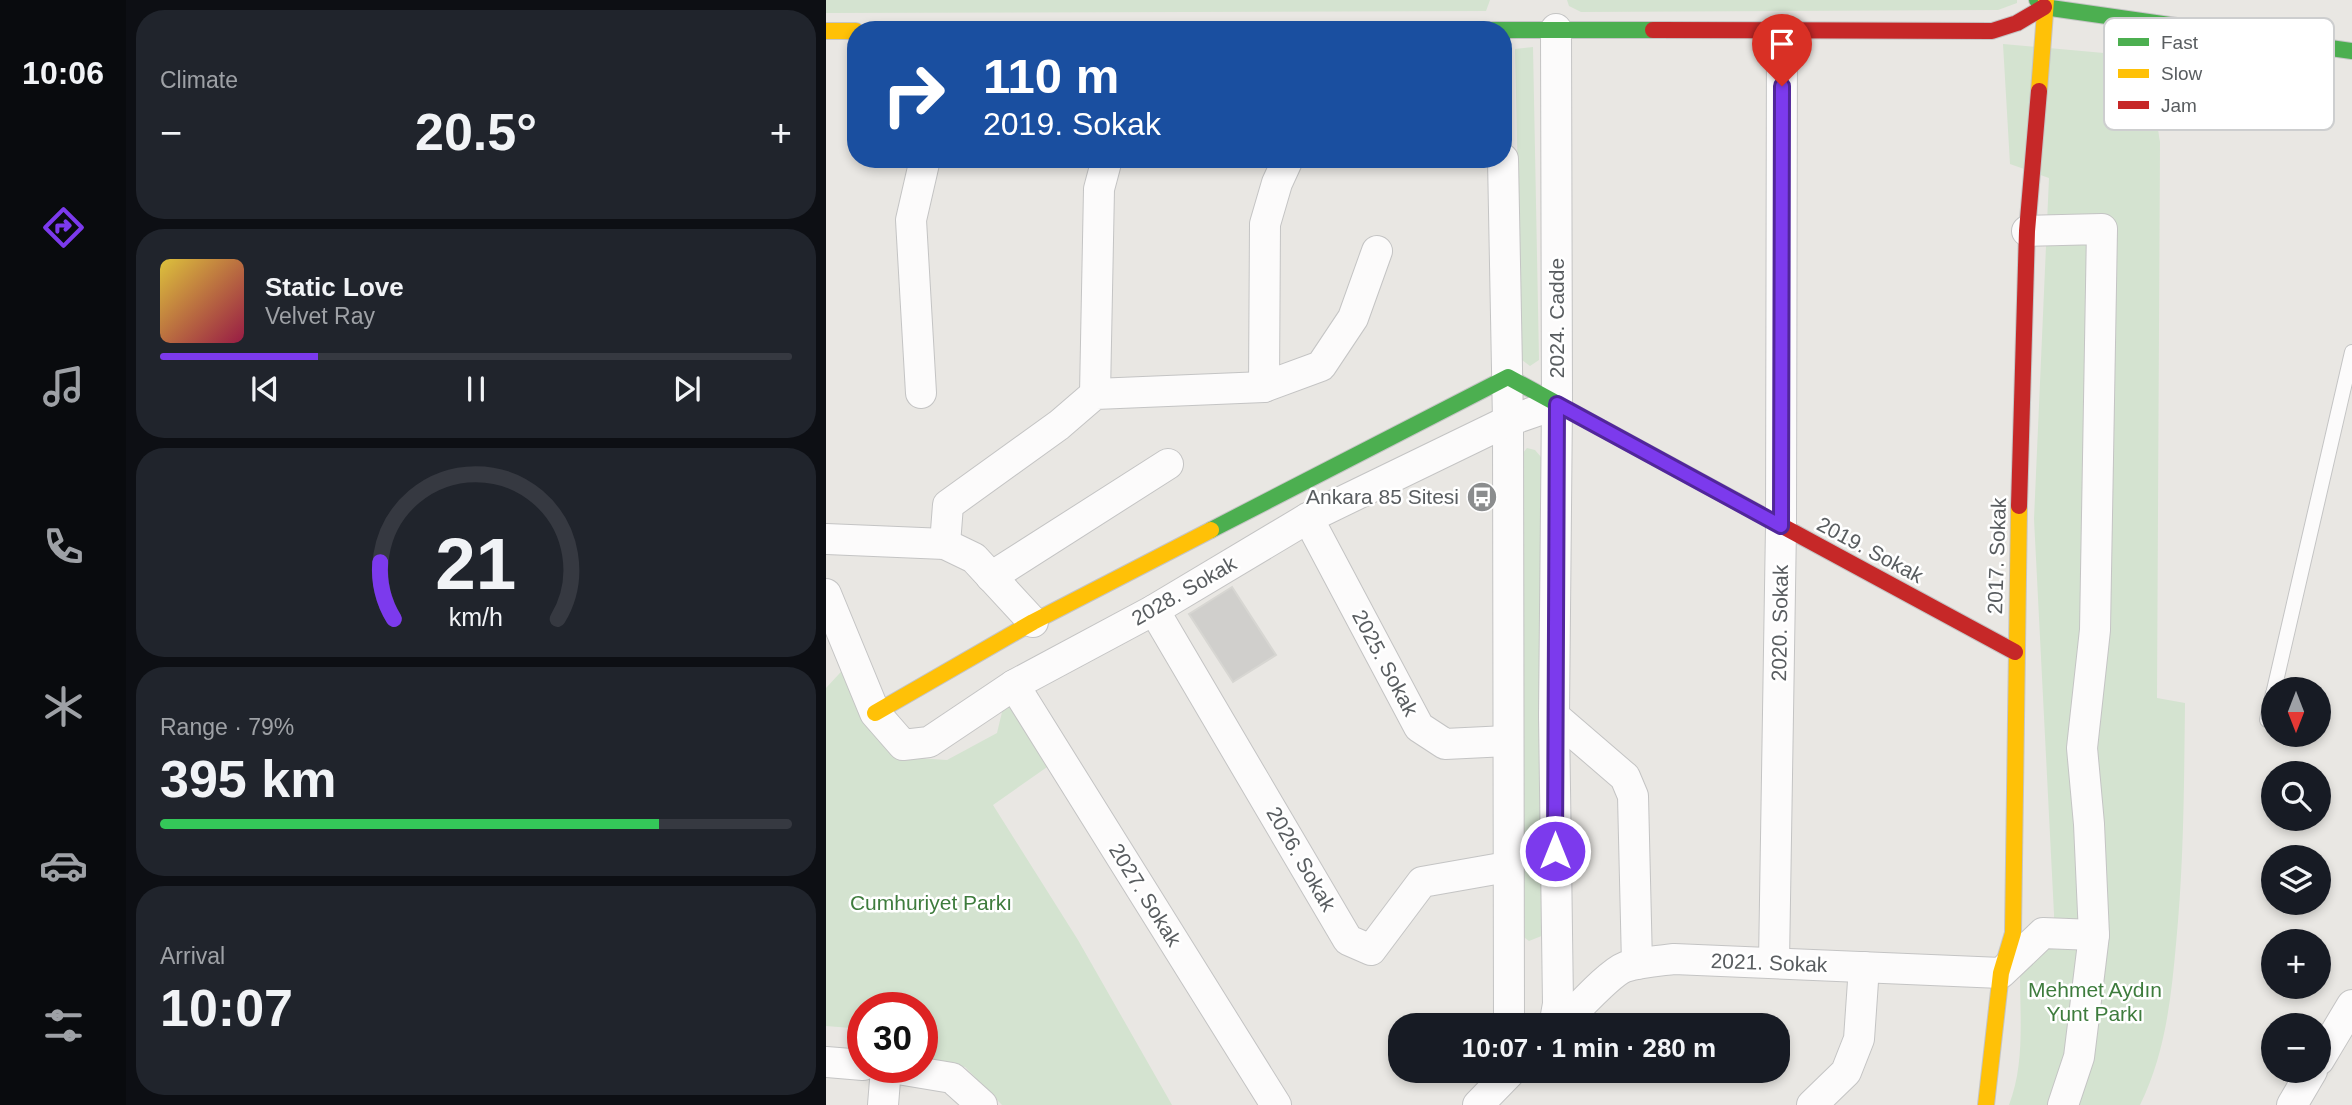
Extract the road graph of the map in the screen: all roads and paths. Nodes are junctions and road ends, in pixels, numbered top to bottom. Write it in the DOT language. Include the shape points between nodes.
graph roads {
  1 [pos="2042,2"];
  2 [pos="2143,18"];
  3 [pos="1555,20"];
  4 [pos="1512,22"];
  5 [pos="826,31"];
  6 [pos="847,31"];
  7 [pos="1782,31"];
  8 [pos="2334,48"];
  9 [pos="2352,51"];
  10 [pos="923,168"];
  11 [pos="1105,168"];
  12 [pos="1284,168"];
  13 [pos="1503,168"];
  14 [pos="2027,231"];
  15 [pos="1377,251"];
  16 [pos="2352,352"];
  17 [pos="1508,377"];
  18 [pos="1264,387"];
  19 [pos="920,393"];
  20 [pos="1095,394"];
  21 [pos="1557,404"];
  22 [pos="1508,421"];
  23 [pos="1168,464"];
  24 [pos="1308,518"];
  25 [pos="1781,526"];
  26 [pos="826,539"];
  27 [pos="945,544"];
  28 [pos="991,577"];
  29 [pos="826,594"];
  30 [pos="1154,610"];
  31 [pos="1032,622"];
  32 [pos="2015,652"];
  33 [pos="2277,677"];
  34 [pos="1014,685"];
  35 [pos="875,713"];
  36 [pos="1554,716"];
  37 [pos="1507,741"];
  38 [pos="1507,867"];
  39 [pos="2094,936"];
  40 [pos="1508,958"];
  41 [pos="1556,959"];
  42 [pos="1774,963"];
  43 [pos="1637,964"];
  44 [pos="1864,967"];
  45 [pos="2001,972"];
  46 [pos="1592,996"];
  47 [pos="2352,1005"];
  48 [pos="1509,1013"];
  49 [pos="1558,1013"];
  50 [pos="1572,1013"];
  51 [pos="2331,1040"];
  52 [pos="826,1062"];
  53 [pos="847,1064"];
  54 [pos="938,1076"];
  55 [pos="885,1083"];
  56 [pos="1499,1083"];
  57 [pos="2305,1083"];
  58 [pos="883,1105"];
  59 [pos="982,1105"];
  60 [pos="1276,1105"];
  61 [pos="1478,1105"];
  62 [pos="1812,1105"];
  63 [pos="1986,1105"];
  64 [pos="2063,1105"];
  65 [pos="2292,1105"];
  1 -- 2 [label="street"];
  1 -- 7 [label="street" via="2017,23 1992,31"];
  1 -- 14 [label="street, 2017. Sokak"];
  3 -- 4 [label="street"];
  3 -- 7 [label="street"];
  3 -- 21 [label="street, 2024. Cadde"];
  5 -- 6 [label="street"];
  7 -- 25 [label="street, 2020. Sokak"];
  8 -- 9 [label="street"];
  10 -- 19 [label="street" via="911,220"];
  11 -- 20 [label="street" via="1099,189"];
  12 -- 18 [label="street" via="1265,224"];
  13 -- 17 [label="street"];
  14 -- 32 [label="street, 2017. Sokak"];
  14 -- 39 [label="street" via="2102,229 2095,630 2082,748"];
  15 -- 18 [label="street" via="1353,318 1321,366"];
  16 -- 33 [label="lane"];
  17 -- 21 [label="street, 2019. Sokak"];
  17 -- 22 [label="street"];
  17 -- 31 [label="street, 2028. Sokak"];
  18 -- 20 [label="street"];
  20 -- 27 [label="street" via="948,505"];
  21 -- 22 [label="street, 2028. Sokak"];
  21 -- 25 [label="street, 2019. Sokak"];
  21 -- 36 [label="street, 2024. Cadde"];
  22 -- 24 [label="street, 2028. Sokak"];
  22 -- 37 [label="street"];
  23 -- 28 [label="street"];
  24 -- 30 [label="street, 2028. Sokak"];
  24 -- 37 [label="street, 2025. Sokak" via="1419,727 1445,744"];
  25 -- 32 [label="street, 2019. Sokak"];
  25 -- 42 [label="street, 2020. Sokak"];
  26 -- 27 [label="street"];
  27 -- 28 [label="street" via="974,558"];
  28 -- 31 [label="street"];
  29 -- 35 [label="street, 2028. Sokak"];
  30 -- 34 [label="street, 2028. Sokak"];
  30 -- 38 [label="street, 2026. Sokak" via="1348,940 1371,950 1422,882"];
  31 -- 35 [label="street, 2028. Sokak"];
  32 -- 45 [label="street, 2017. Sokak" via="2013,933"];
  34 -- 35 [label="street, 2028. Sokak" via="929,742 903,745"];
  34 -- 60 [label="street, 2027. Sokak"];
  36 -- 41 [label="street, 2024. Cadde"];
  36 -- 43 [label="street" via="1625,778 1633,796"];
  37 -- 38 [label="street"];
  38 -- 40 [label="street"];
  39 -- 45 [label="street" via="2043,933"];
  39 -- 64 [label="street" via="2079,1057"];
  40 -- 41 [label="street"];
  40 -- 48 [label="street"];
  41 -- 46 [label="street"];
  41 -- 49 [label="street, 2024. Cadde"];
  42 -- 43 [label="street, 2021. Sokak" via="1674,959"];
  42 -- 44 [label="street, 2021. Sokak"];
  43 -- 46 [label="street, 2021. Sokak" via="1622,968"];
  44 -- 45 [label="street, 2021. Sokak"];
  44 -- 62 [label="street" via="1859,1039 1846,1072"];
  45 -- 63 [label="street, 2017. Sokak"];
  46 -- 50 [label="street, 2021. Sokak"];
  47 -- 51 [label="street"];
  52 -- 53 [label="street"];
  54 -- 59 [label="street" via="952,1078"];
  55 -- 58 [label="street"];
  56 -- 61 [label="street"];
  57 -- 65 [label="street"];
}
